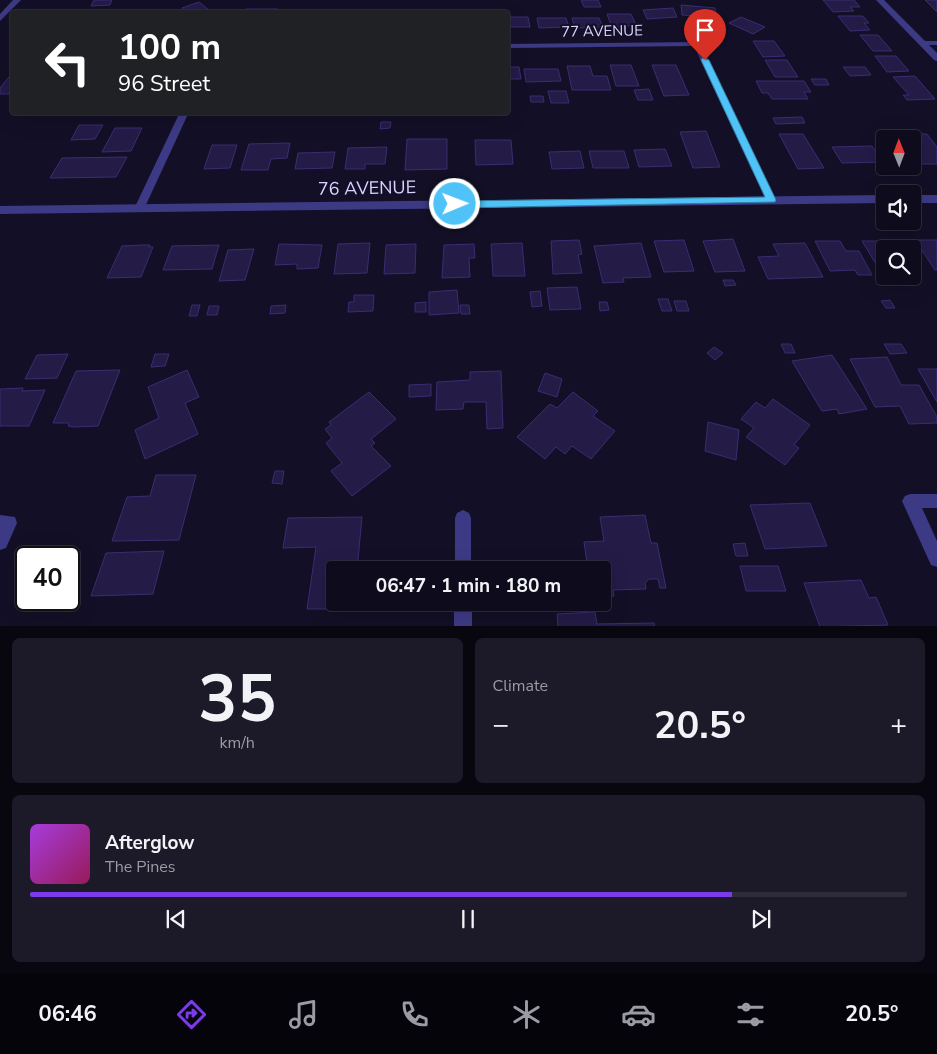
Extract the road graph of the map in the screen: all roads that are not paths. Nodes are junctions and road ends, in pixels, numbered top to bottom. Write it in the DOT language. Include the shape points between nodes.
graph roads {
  1 [pos="17,0"];
  2 [pos="880,0"];
  3 [pos="0,19"];
  4 [pos="923,43"];
  5 [pos="937,43"];
  6 [pos="510,46"];
  7 [pos="937,58"];
  8 [pos="184,115"];
  9 [pos="876,199"];
  10 [pos="921,199"];
  11 [pos="937,199"];
  12 [pos="771,200"];
  13 [pos="139,209"];
  14 [pos="0,210"];
  15 [pos="937,501"];
  16 [pos="463,518"];
  17 [pos="0,523"];
  18 [pos="0,542"];
  19 [pos="937,560"];
  20 [pos="463,561"];
  21 [pos="463,611"];
  22 [pos="463,626"];
  1 -- 3 [label="street"];
  2 -- 4 [label="street"];
  4 -- 5 [label="street"];
  4 -- 7 [label="street"];
  6 -- 12 [label="street, 77 AVENUE" via="697,44"];
  8 -- 13 [label="street"];
  9 -- 12 [label="street, 76 AVENUE"];
  10 -- 11 [label="street"];
  12 -- 13 [label="street, 76 AVENUE"];
  13 -- 14 [label="street, 76 AVENUE"];
  15 -- 19 [label="street" via="910,501"];
  16 -- 20 [label="street"];
  17 -- 18 [label="street" via="9,523"];
  21 -- 22 [label="street"];
}
